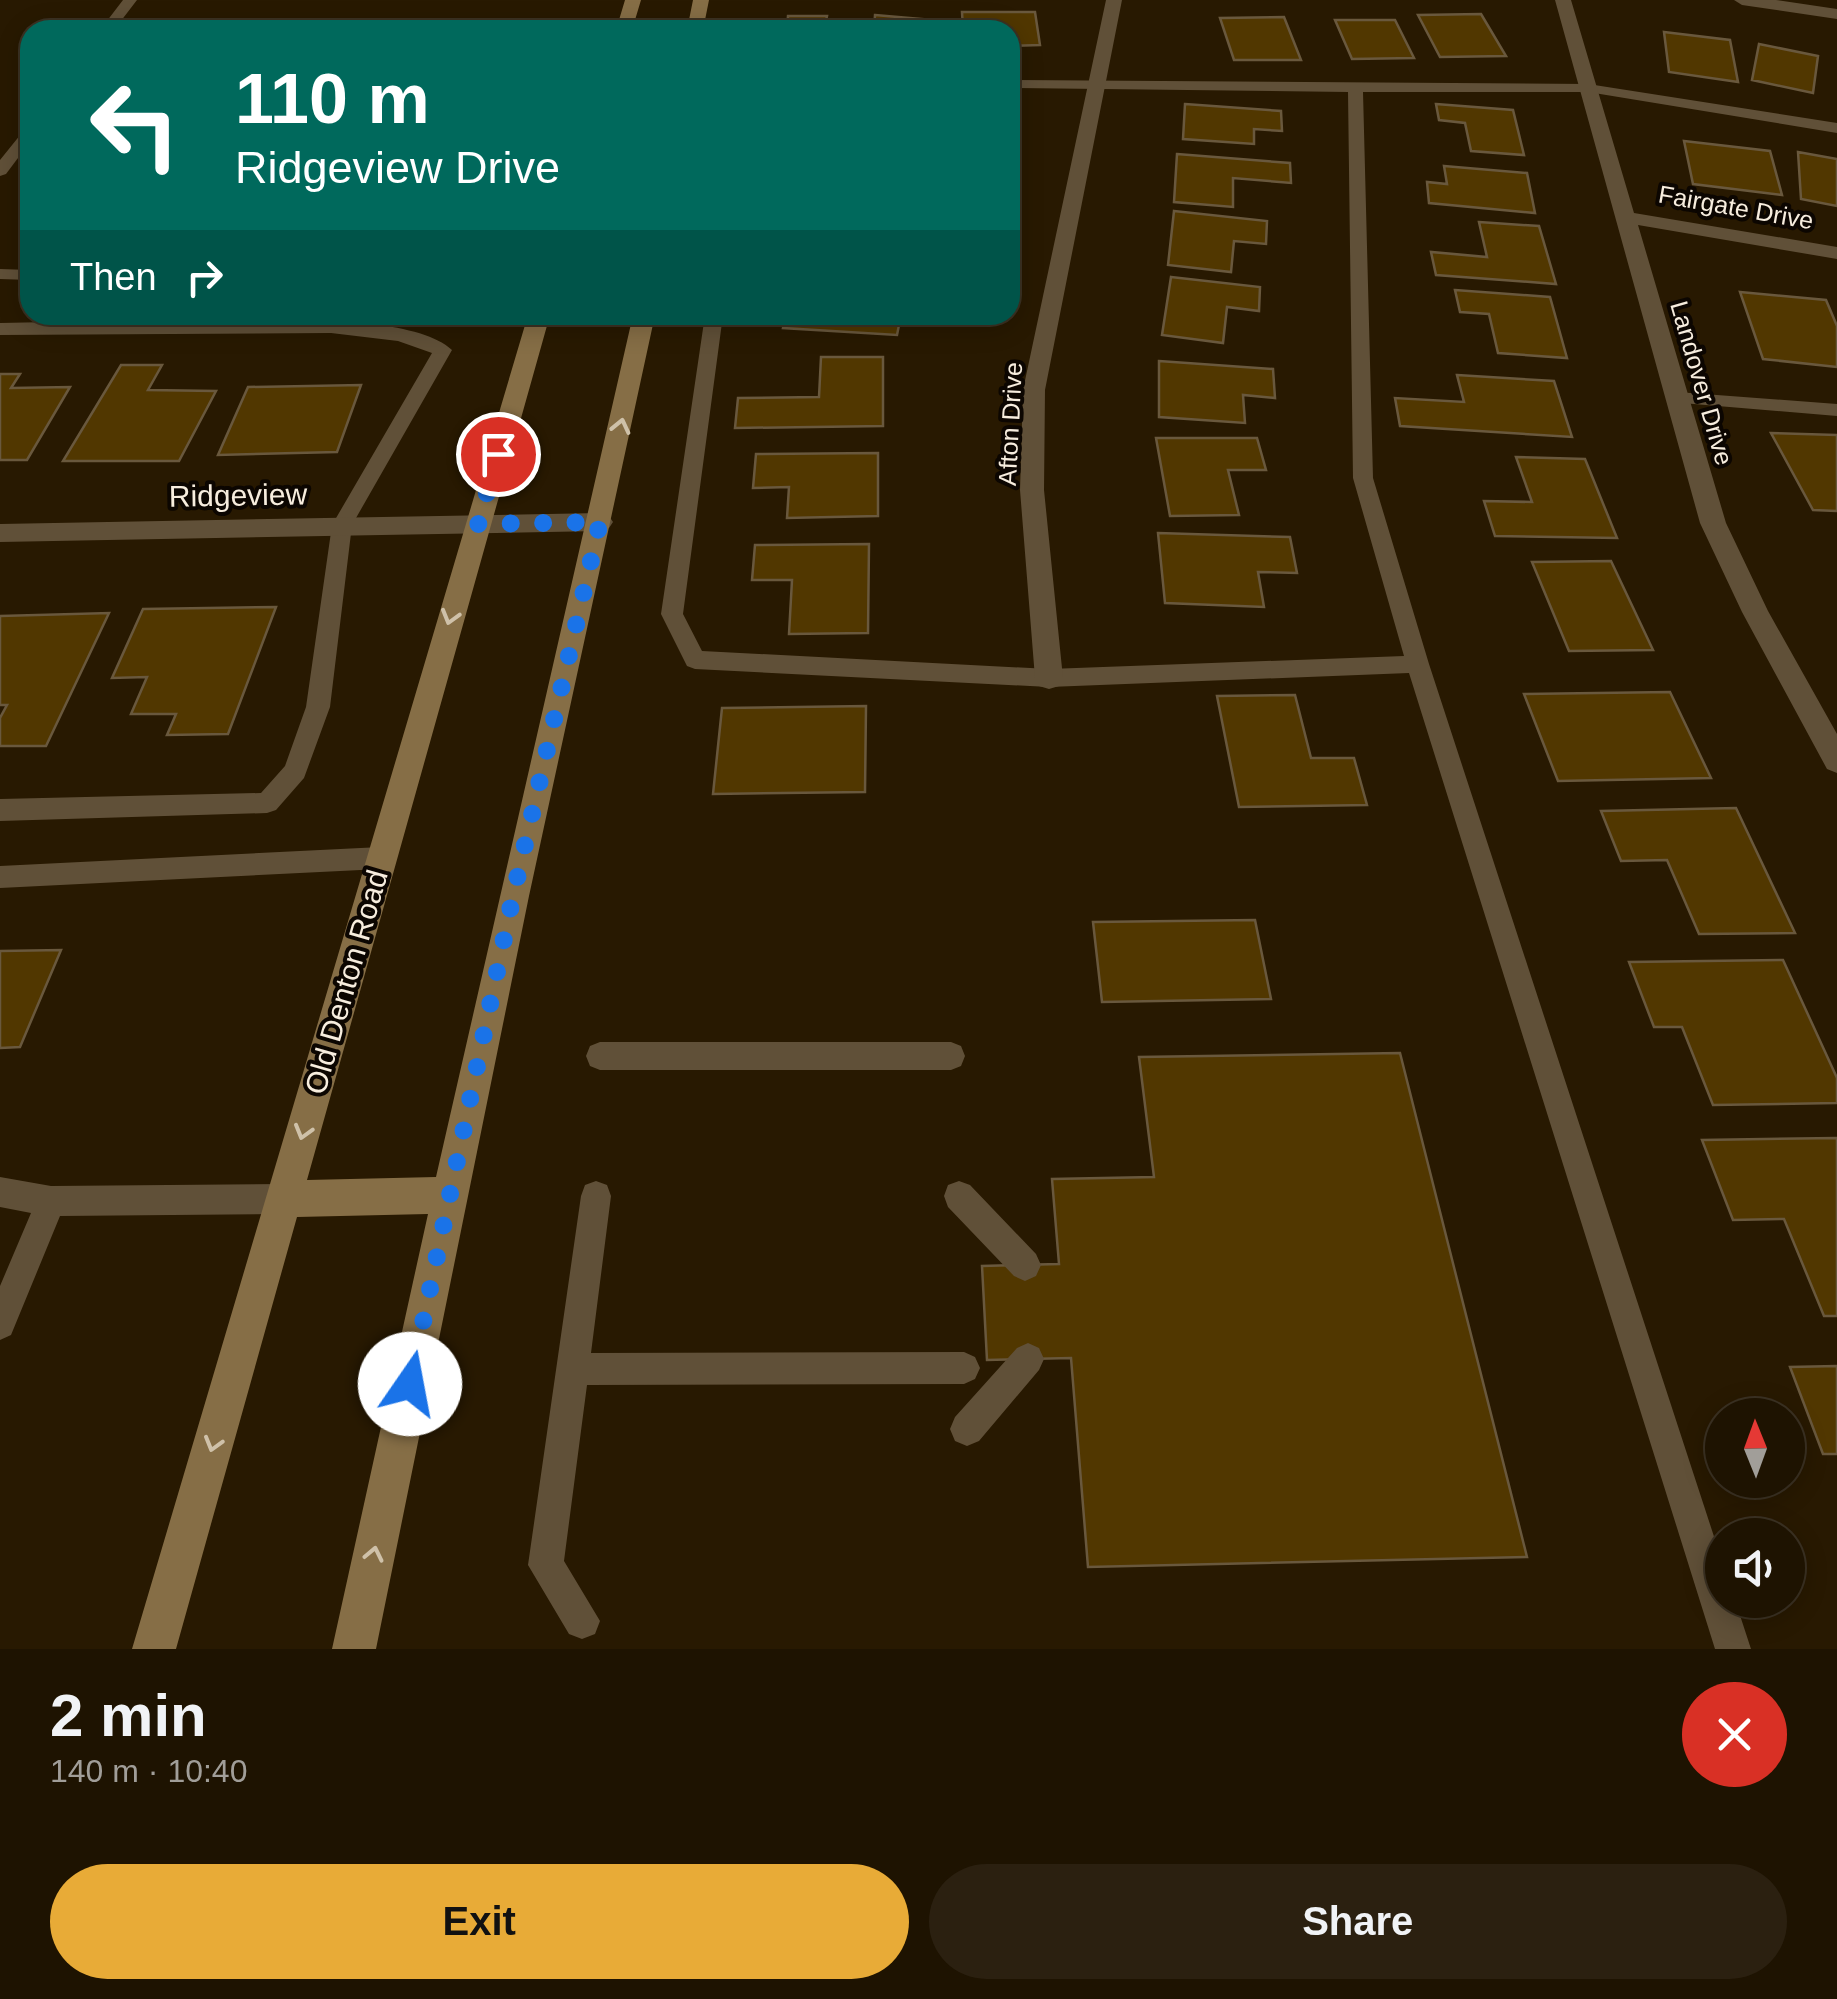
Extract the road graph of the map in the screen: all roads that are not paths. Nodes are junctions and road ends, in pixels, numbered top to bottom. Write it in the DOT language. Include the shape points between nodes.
graph roads {
  1 [pos="130,0"];
  2 [pos="1114,0"];
  3 [pos="1563,0"];
  4 [pos="1742,0"];
  5 [pos="1837,14"];
  6 [pos="115,20"];
  7 [pos="1020,84"];
  8 [pos="1097,84"];
  9 [pos="1354,88"];
  10 [pos="1588,88"];
  11 [pos="1837,128"];
  12 [pos="20,145"];
  13 [pos="0,171"];
  14 [pos="1625,217"];
  15 [pos="1837,252"];
  16 [pos="168,325"];
  17 [pos="262,325"];
  18 [pos="536,325"];
  19 [pos="642,325"];
  20 [pos="713,325"];
  21 [pos="0,329"];
  22 [pos="1678,398"];
  23 [pos="1837,410"];
  24 [pos="600,522"];
  25 [pos="478,524"];
  26 [pos="342,526"];
  27 [pos="0,534"];
  28 [pos="1418,664"];
  29 [pos="1049,678"];
  30 [pos="1837,761"];
  31 [pos="0,810"];
  32 [pos="381,858"];
  33 [pos="0,877"];
  34 [pos="600,1056"];
  35 [pos="951,1056"];
  36 [pos="0,1192"];
  37 [pos="450,1195"];
  38 [pos="596,1196"];
  39 [pos="959,1196"];
  40 [pos="283,1199"];
  41 [pos="50,1201"];
  42 [pos="1025,1265"];
  43 [pos="0,1324"];
  44 [pos="1028,1359"];
  45 [pos="964,1368"];
  46 [pos="572,1369"];
  47 [pos="966,1429"];
  48 [pos="582,1621"];
  49 [pos="154,1649"];
  50 [pos="354,1649"];
  51 [pos="1733,1649"];
  1 -- 6 [label="lane"];
  2 -- 8 [label="street, Afton Drive"];
  3 -- 10 [label="street, Landover Drive"];
  4 -- 5 [label="street"];
  7 -- 8 [label="lane"];
  8 -- 9 [label="lane"];
  8 -- 29 [label="street, Afton Drive" via="1034,390 1032,490"];
  9 -- 10 [label="lane"];
  9 -- 28 [label="lane" via="1363,478"];
  10 -- 11 [label="lane"];
  10 -- 14 [label="street, Landover Drive"];
  12 -- 13 [label="lane"];
  14 -- 15 [label="street, Fairgate Drive"];
  14 -- 22 [label="street, Landover Drive"];
  16 -- 21 [label="lane"];
  17 -- 26 [label="lane" via="366,327 443,350"];
  18 -- 25 [label="main road, Old Denton Road"];
  24 -- 19 [label="main road, one-way"];
  20 -- 29 [label="lane" via="672,614 695,660"];
  22 -- 23 [label="lane"];
  22 -- 30 [label="street, Landover Drive" via="1713,523"];
  24 -- 25 [label="street, Ridgeview"];
  24 -- 37 [label="main road"];
  25 -- 26 [label="street, Ridgeview"];
  25 -- 32 [label="main road, Old Denton Road, one-way"];
  26 -- 27 [label="street, Ridgeview"];
  26 -- 31 [label="lane" via="318,707 295,771 268,803"];
  28 -- 29 [label="lane"];
  28 -- 51 [label="lane"];
  32 -- 33 [label="lane"];
  32 -- 40 [label="main road, Old Denton Road, one-way"];
  34 -- 35 [label="lane"];
  36 -- 41 [label="lane"];
  37 -- 40 [label="main road"];
  50 -- 37 [label="main road, one-way"];
  38 -- 46 [label="lane"];
  39 -- 42 [label="lane"];
  40 -- 41 [label="lane"];
  40 -- 49 [label="main road, Old Denton Road, one-way"];
  41 -- 43 [label="lane"];
  44 -- 47 [label="lane"];
  45 -- 46 [label="lane"];
  46 -- 48 [label="lane" via="546,1566"];
}
